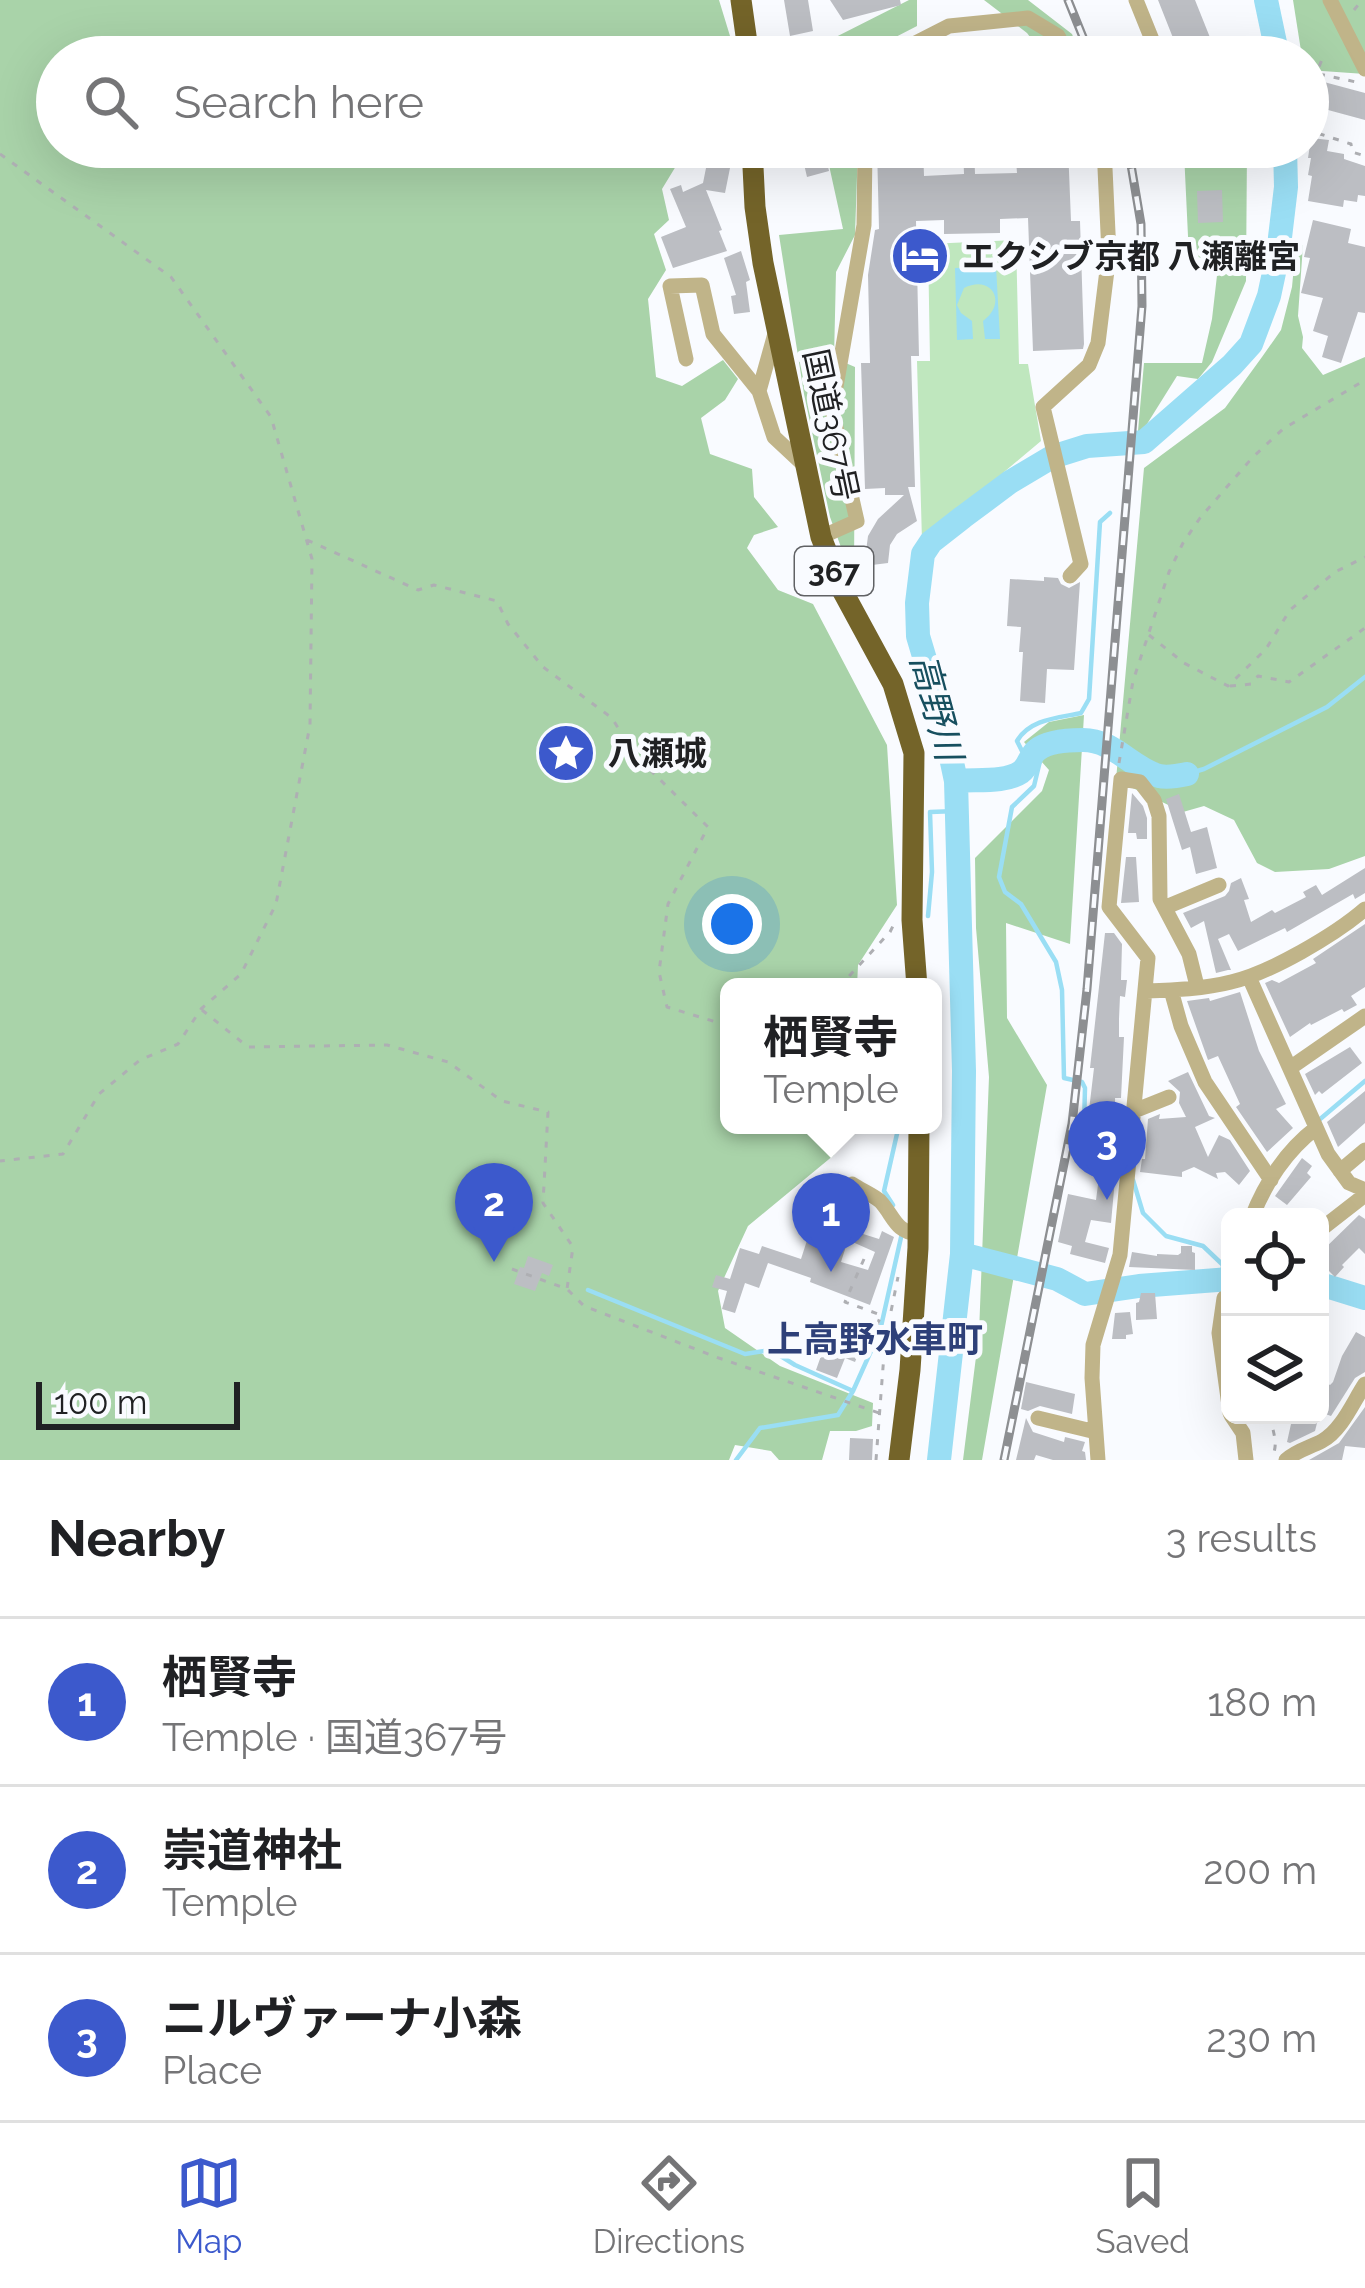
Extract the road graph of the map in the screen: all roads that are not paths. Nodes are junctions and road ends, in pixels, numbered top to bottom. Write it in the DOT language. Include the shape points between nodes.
graph roads {
  1 [pos="741,0"];
  2 [pos="1136,0"];
  3 [pos="1330,0"];
  4 [pos="746,36"];
  5 [pos="929,36"];
  6 [pos="1058,36"];
  7 [pos="1151,36"];
  8 [pos="1365,69"];
  9 [pos="753,168"];
  10 [pos="865,168"];
  11 [pos="1105,168"];
  12 [pos="777,328"];
  13 [pos="686,359"];
  14 [pos="759,391"];
  15 [pos="806,467"];
  16 [pos="821,537"];
  17 [pos="1070,576"];
  18 [pos="1219,885"];
  19 [pos="1166,907"];
  20 [pos="1365,909"];
  21 [pos="1249,977"];
  22 [pos="916,978"];
  23 [pos="1197,986"];
  24 [pos="1171,990"];
  25 [pos="1145,992"];
  26 [pos="1365,1016"];
  27 [pos="1290,1068"];
  28 [pos="1168,1097"];
  29 [pos="1134,1111"];
  30 [pos="1314,1123"];
  31 [pos="919,1134"];
  32 [pos="1365,1150"];
  33 [pos="1340,1171"];
  34 [pos="1268,1176"];
  35 [pos="1365,1192"];
  36 [pos="1256,1208"];
  37 [pos="833,1211"];
  38 [pos="1329,1222"];
  39 [pos="918,1234"];
  40 [pos="1221,1316"];
  41 [pos="1221,1346"];
  42 [pos="1365,1384"];
  43 [pos="1038,1418"];
  44 [pos="1238,1424"];
  45 [pos="1096,1432"];
  46 [pos="899,1460"];
  47 [pos="1098,1460"];
  48 [pos="1246,1460"];
  49 [pos="1286,1460"];
  1 -- 4 [label="highway"];
  2 -- 7 [label="street"];
  3 -- 8 [label="street"];
  5 -- 6 [label="street" via="949,26 1028,18"];
  9 -- 12 [label="highway, 国道367号 / 367"];
  10 -- 16 [label="street" via="832,410 857,521"];
  11 -- 17 [label="street" via="1109,254 1098,343 1089,365 1043,407 1081,564"];
  12 -- 14 [label="street"];
  12 -- 15 [label="highway, 国道367号 / 367"];
  13 -- 14 [label="street" via="670,286 703,285 713,334"];
  14 -- 15 [label="street" via="774,437"];
  15 -- 16 [label="highway, 国道367号 / 367"];
  16 -- 22 [label="highway, 国道367号 / 367" via="893,684 914,753"];
  18 -- 19 [label="street"];
  19 -- 23 [label="street"];
  19 -- 25 [label="street" via="1154,800 1140,782 1121,779 1109,907 1148,958"];
  20 -- 21 [label="street" via="1334,935"];
  21 -- 23 [label="street"];
  21 -- 27 [label="street"];
  23 -- 24 [label="street"];
  24 -- 25 [label="street"];
  24 -- 34 [label="street" via="1205,1082"];
  25 -- 29 [label="street"];
  26 -- 27 [label="street"];
  27 -- 30 [label="street"];
  28 -- 29 [label="street"];
  29 -- 45 [label="street" via="1120,1255 1093,1345"];
  30 -- 33 [label="street"];
  30 -- 34 [label="street"];
  31 -- 39 [label="highway"];
  32 -- 33 [label="street"];
  33 -- 35 [label="street"];
  34 -- 36 [label="street"];
  35 -- 38 [label="street"];
  37 -- 39 [label="street" via="852,1184 880,1201 892,1222"];
  39 -- 46 [label="highway"];
  40 -- 41 [label="street"];
  42 -- 49 [label="street" via="1336,1430"];
  43 -- 45 [label="street"];
  44 -- 48 [label="street"];
  45 -- 47 [label="street"];
}
